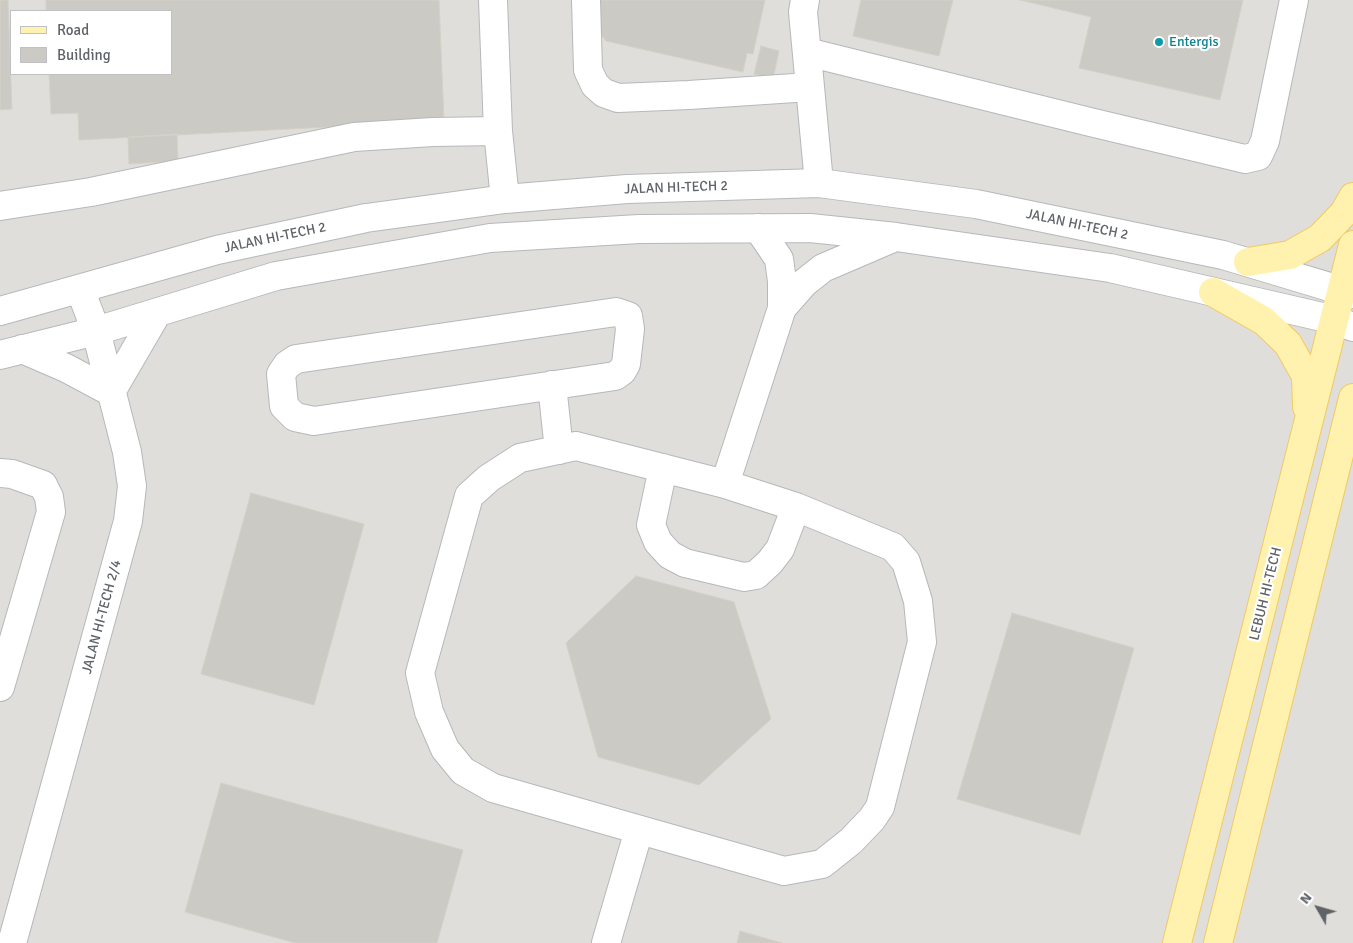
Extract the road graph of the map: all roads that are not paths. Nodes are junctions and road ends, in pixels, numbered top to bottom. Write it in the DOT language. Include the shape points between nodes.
graph roads {
  1 [pos="493,0"];
  2 [pos="586,0"];
  3 [pos="804,0"];
  4 [pos="1294,0"];
  5 [pos="807,52"];
  6 [pos="810,87"];
  7 [pos="498,131"];
  8 [pos="819,183"];
  9 [pos="1353,197"];
  10 [pos="505,199"];
  11 [pos="0,206"];
  12 [pos="758,228"];
  13 [pos="896,236"];
  14 [pos="1353,245"];
  15 [pos="1248,262"];
  16 [pos="80,289"];
  17 [pos="1213,292"];
  18 [pos="1348,292"];
  19 [pos="782,308"];
  20 [pos="0,311"];
  21 [pos="157,313"];
  22 [pos="1344,324"];
  23 [pos="96,331"];
  24 [pos="11,352"];
  25 [pos="552,384"];
  26 [pos="111,392"];
  27 [pos="1353,398"];
  28 [pos="1307,429"];
  29 [pos="1348,431"];
  30 [pos="559,450"];
  31 [pos="663,468"];
  32 [pos="0,473"];
  33 [pos="725,484"];
  34 [pos="796,507"];
  35 [pos="0,687"];
  36 [pos="639,830"];
  37 [pos="16,936"];
  38 [pos="606,943"];
  39 [pos="1177,943"];
  40 [pos="1218,943"];
  1 -- 7 [label="street"];
  2 -- 6 [label="street" via="588,70 604,93 627,98"];
  3 -- 5 [label="street"];
  4 -- 5 [label="street" via="1265,141 1258,156 1245,158"];
  5 -- 6 [label="street"];
  6 -- 8 [label="street"];
  7 -- 10 [label="street"];
  7 -- 11 [label="street" via="354,137 91,192"];
  8 -- 10 [label="street, JALAN HI-TECH 2" via="627,189"];
  8 -- 15 [label="street, JALAN HI-TECH 2" via="976,204 1223,254"];
  9 -- 15 [label="main road" via="1344,213 1320,238 1290,255"];
  10 -- 16 [label="street, JALAN HI-TECH 2" via="366,218 217,250"];
  12 -- 13 [label="street" via="810,228"];
  12 -- 19 [label="street" via="779,259"];
  12 -- 21 [label="street" via="639,229 490,238 276,276"];
  13 -- 17 [label="street" via="1110,268"];
  13 -- 19 [label="street" via="823,268 804,283"];
  14 -- 18 [label="main road, LEBUH HI-TECH"];
  15 -- 18 [label="street, JALAN HI-TECH 2"];
  16 -- 20 [label="street, JALAN HI-TECH 2"];
  16 -- 23 [label="street, JALAN HI-TECH 2/4"];
  17 -- 22 [label="street"];
  17 -- 28 [label="main road" via="1264,321 1288,344 1306,376"];
  18 -- 22 [label="main road, LEBUH HI-TECH"];
  19 -- 33 [label="street"];
  21 -- 23 [label="street"];
  21 -- 26 [label="street"];
  22 -- 28 [label="main road, LEBUH HI-TECH"];
  23 -- 24 [label="street"];
  23 -- 26 [label="street, JALAN HI-TECH 2/4"];
  24 -- 26 [label="street" via="66,368"];
  25 -- 25 [label="street" via="314,421 295,417 284,406 282,374 296,359 616,312 628,316 630,329 626,364 622,371 615,376"];
  25 -- 30 [label="street"];
  26 -- 37 [label="street, JALAN HI-TECH 2/4" via="127,452 132,486 128,520"];
  27 -- 29 [label="main road"];
  28 -- 39 [label="main road, LEBUH HI-TECH"];
  29 -- 40 [label="main road"];
  30 -- 31 [label="street" via="576,446"];
  30 -- 36 [label="street" via="520,458 469,496 420,673 429,712 445,749 463,771 493,788"];
  31 -- 33 [label="street"];
  31 -- 34 [label="street" via="651,525 658,542 670,555 685,563 744,577 756,575 780,549"];
  32 -- 35 [label="street" via="43,485 51,512"];
  33 -- 34 [label="street"];
  34 -- 36 [label="street" via="893,547 906,562 918,602 922,642 880,807 851,841 822,864 784,871"];
  36 -- 38 [label="street"];
}
